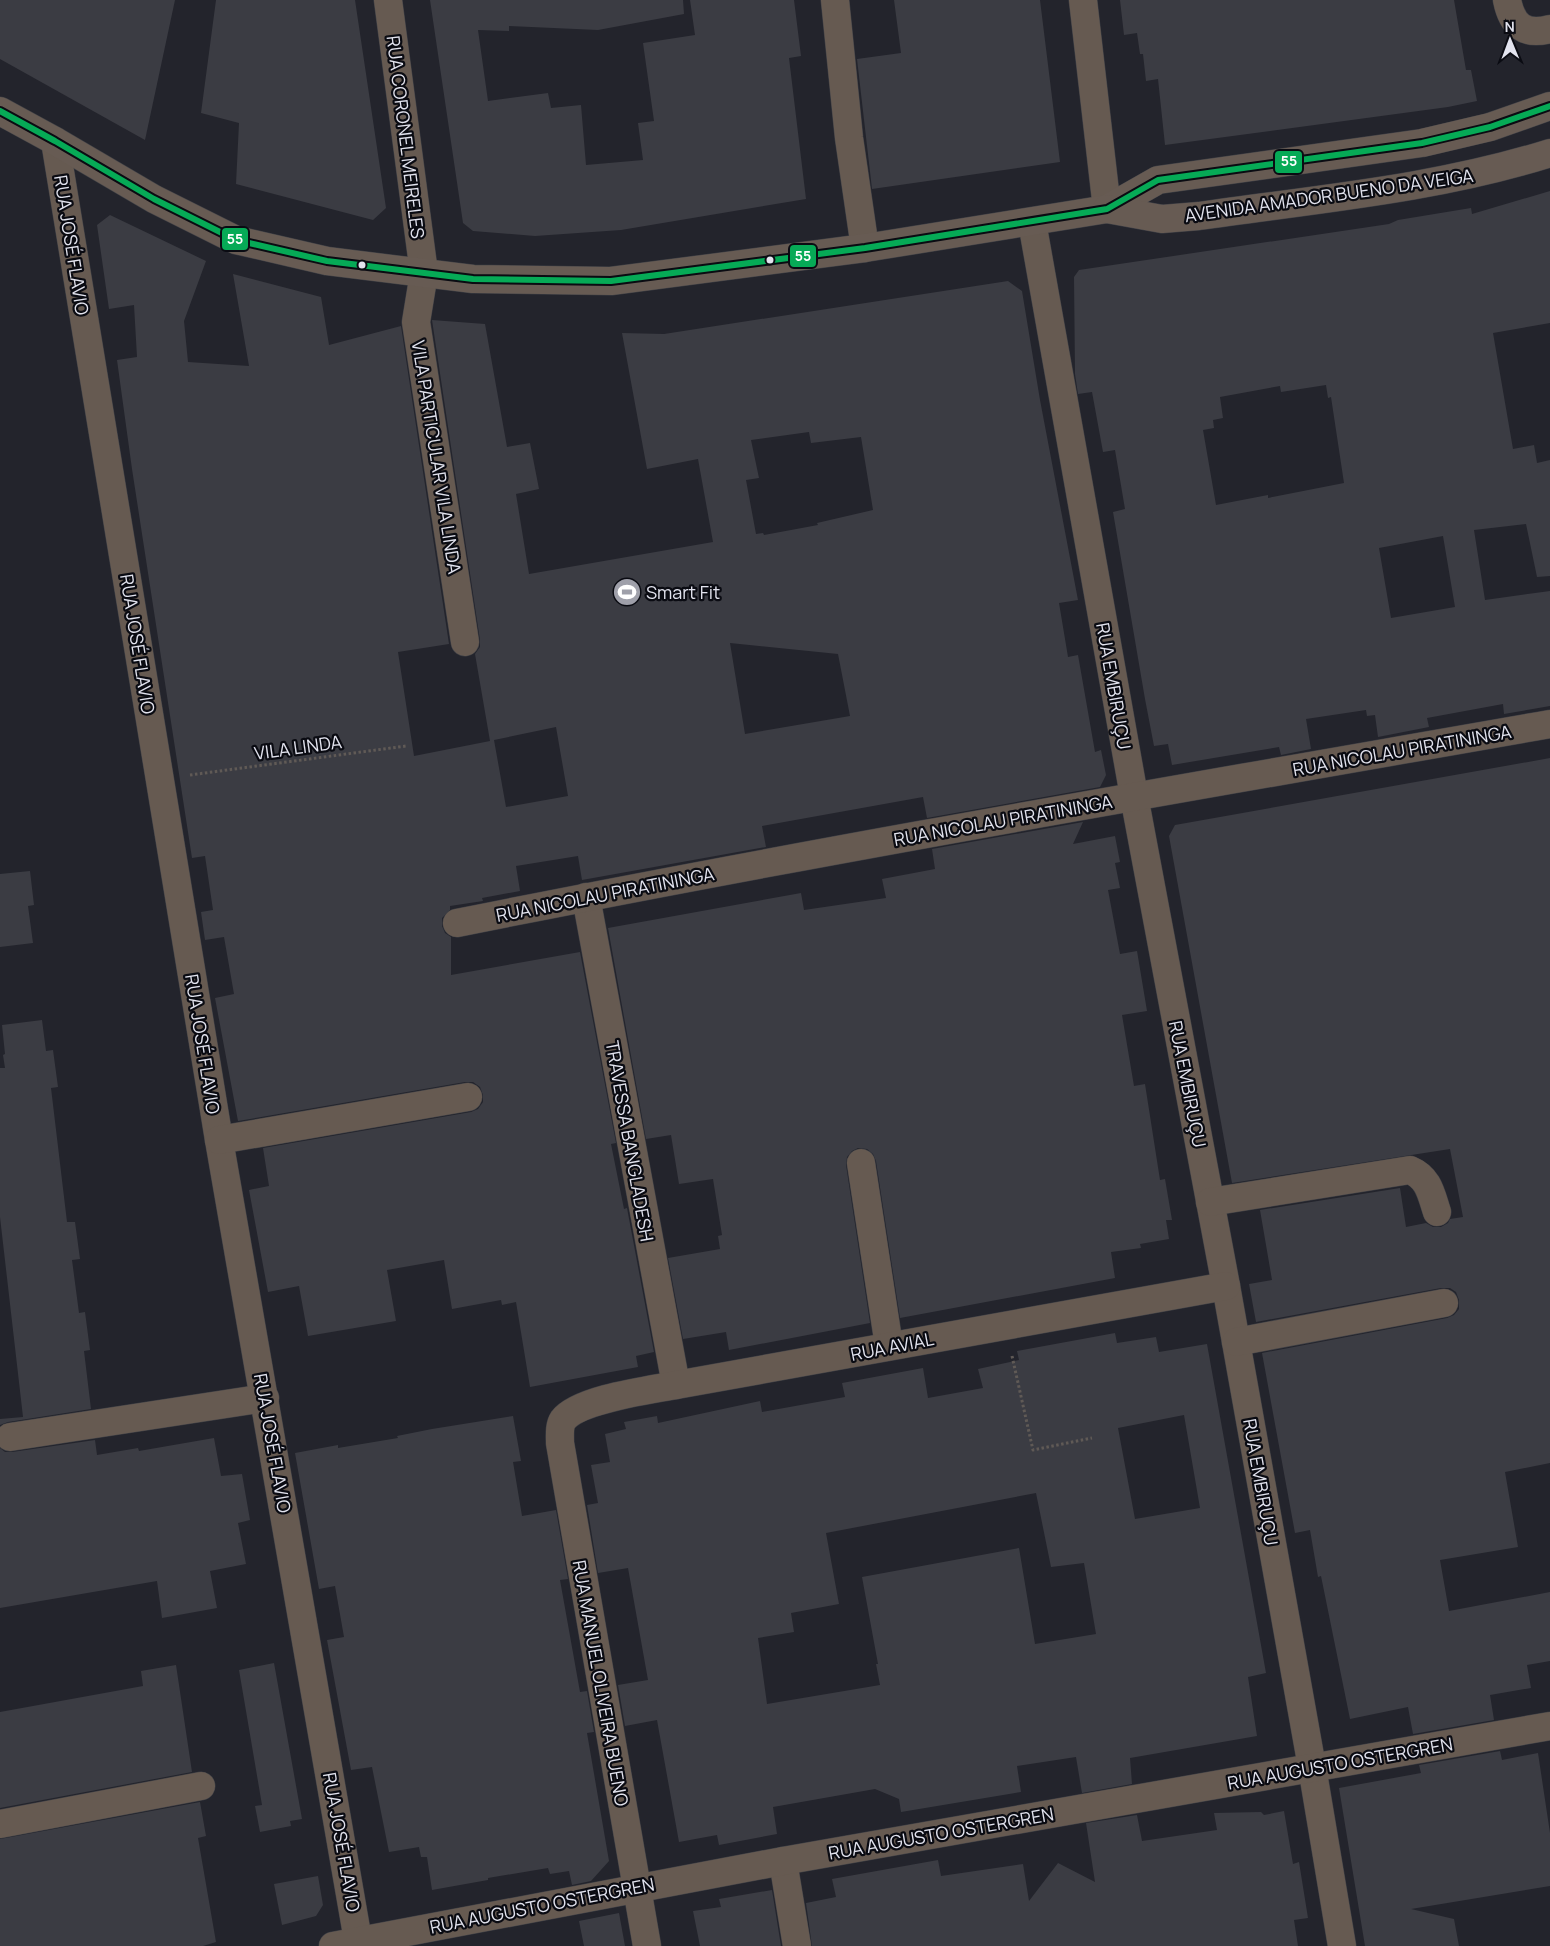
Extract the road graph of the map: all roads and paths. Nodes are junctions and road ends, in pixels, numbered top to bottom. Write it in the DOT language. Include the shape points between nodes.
graph roads {
  1 [pos="388,0"];
  2 [pos="835,0"];
  3 [pos="1083,0"];
  4 [pos="1507,0"];
  5 [pos="1550,29"];
  6 [pos="1550,106"];
  7 [pos="0,111"];
  8 [pos="55,141"];
  9 [pos="1550,153"];
  10 [pos="1107,209"];
  11 [pos="1032,222"];
  12 [pos="865,248"];
  13 [pos="424,273"];
  14 [pos="465,642"];
  15 [pos="1550,724"];
  16 [pos="406,746"];
  17 [pos="194,775"];
  18 [pos="1134,796"];
  19 [pos="586,897"];
  20 [pos="457,923"];
  21 [pos="468,1097"];
  22 [pos="219,1140"];
  23 [pos="860,1164"];
  24 [pos="1210,1202"];
  25 [pos="1437,1212"];
  26 [pos="1226,1286"];
  27 [pos="1444,1303"];
  28 [pos="1005,1324"];
  29 [pos="1236,1342"];
  30 [pos="888,1346"];
  31 [pos="676,1385"];
  32 [pos="265,1398"];
  33 [pos="563,1421"];
  34 [pos="10,1436"];
  35 [pos="1092,1438"];
  36 [pos="1550,1726"];
  37 [pos="1312,1767"];
  38 [pos="201,1786"];
  39 [pos="0,1824"];
  40 [pos="783,1861"];
  41 [pos="636,1887"];
  42 [pos="350,1944"];
  43 [pos="647,1946"];
  44 [pos="797,1946"];
  45 [pos="1342,1946"];
  1 -- 13 [label="street, RUA CORONEL MEIRELES"];
  2 -- 12 [label="street" via="849,138"];
  3 -- 10 [label="street"];
  4 -- 5 [label="street" via="1516,24 1527,30 1541,32"];
  6 -- 10 [label="main road, AVENIDA AMADOR BUENO DA VEIGA" via="1490,127 1422,143 1158,180"];
  7 -- 8 [label="main road, AVENIDA AMADOR BUENO DA VEIGA"];
  8 -- 13 [label="main road, AVENIDA AMADOR BUENO DA VEIGA" via="154,199 236,240 326,261"];
  8 -- 22 [label="street, RUA JOSÉ FLAVIO"];
  9 -- 10 [label="main road, AVENIDA AMADOR BUENO DA VEIGA" via="1505,168 1434,183 1199,216 1162,219"];
  10 -- 11 [label="main road, AVENIDA AMADOR BUENO DA VEIGA"];
  11 -- 12 [label="main road, AVENIDA AMADOR BUENO DA VEIGA"];
  11 -- 18 [label="street, RUA EMBIRUÇU"];
  12 -- 13 [label="main road, AVENIDA AMADOR BUENO DA VEIGA" via="611,281 473,279"];
  13 -- 14 [label="street, VILA PARTICULAR VILA LINDA" via="416,322"];
  15 -- 18 [label="street, RUA NICOLAU PIRATININGA"];
  16 -- 17 [label="path, VILA LINDA"];
  18 -- 19 [label="street, RUA NICOLAU PIRATININGA"];
  18 -- 24 [label="street, RUA EMBIRUÇU"];
  19 -- 20 [label="street, RUA NICOLAU PIRATININGA"];
  19 -- 31 [label="street, TRAVESSA BANGLADESH"];
  21 -- 22 [label="street"];
  22 -- 32 [label="street, RUA JOSÉ FLAVIO"];
  23 -- 30 [label="street"];
  24 -- 25 [label="street" via="1410,1170 1428,1183"];
  24 -- 26 [label="street, RUA EMBIRUÇU"];
  26 -- 28 [label="street, RUA AVIAL"];
  26 -- 29 [label="street, RUA EMBIRUÇU"];
  27 -- 29 [label="street"];
  28 -- 30 [label="street, RUA AVIAL"];
  28 -- 35 [label="path" via="1032,1450"];
  29 -- 37 [label="street, RUA EMBIRUÇU"];
  30 -- 31 [label="street, RUA AVIAL"];
  31 -- 33 [label="street, RUA AVIAL" via="594,1402"];
  32 -- 34 [label="street"];
  32 -- 42 [label="street, RUA JOSÉ FLAVIO"];
  33 -- 41 [label="street, RUA MANUEL OLIVEIRA BUENO" via="560,1443"];
  36 -- 37 [label="street, RUA AUGUSTO OSTERGREN"];
  37 -- 40 [label="street, RUA AUGUSTO OSTERGREN"];
  37 -- 45 [label="street, RUA EMBIRUÇU"];
  38 -- 39 [label="street"];
  40 -- 41 [label="street, RUA AUGUSTO OSTERGREN"];
  40 -- 44 [label="street"];
  41 -- 42 [label="street, RUA AUGUSTO OSTERGREN"];
  41 -- 43 [label="street, RUA MANUEL OLIVEIRA BUENO"];
}
